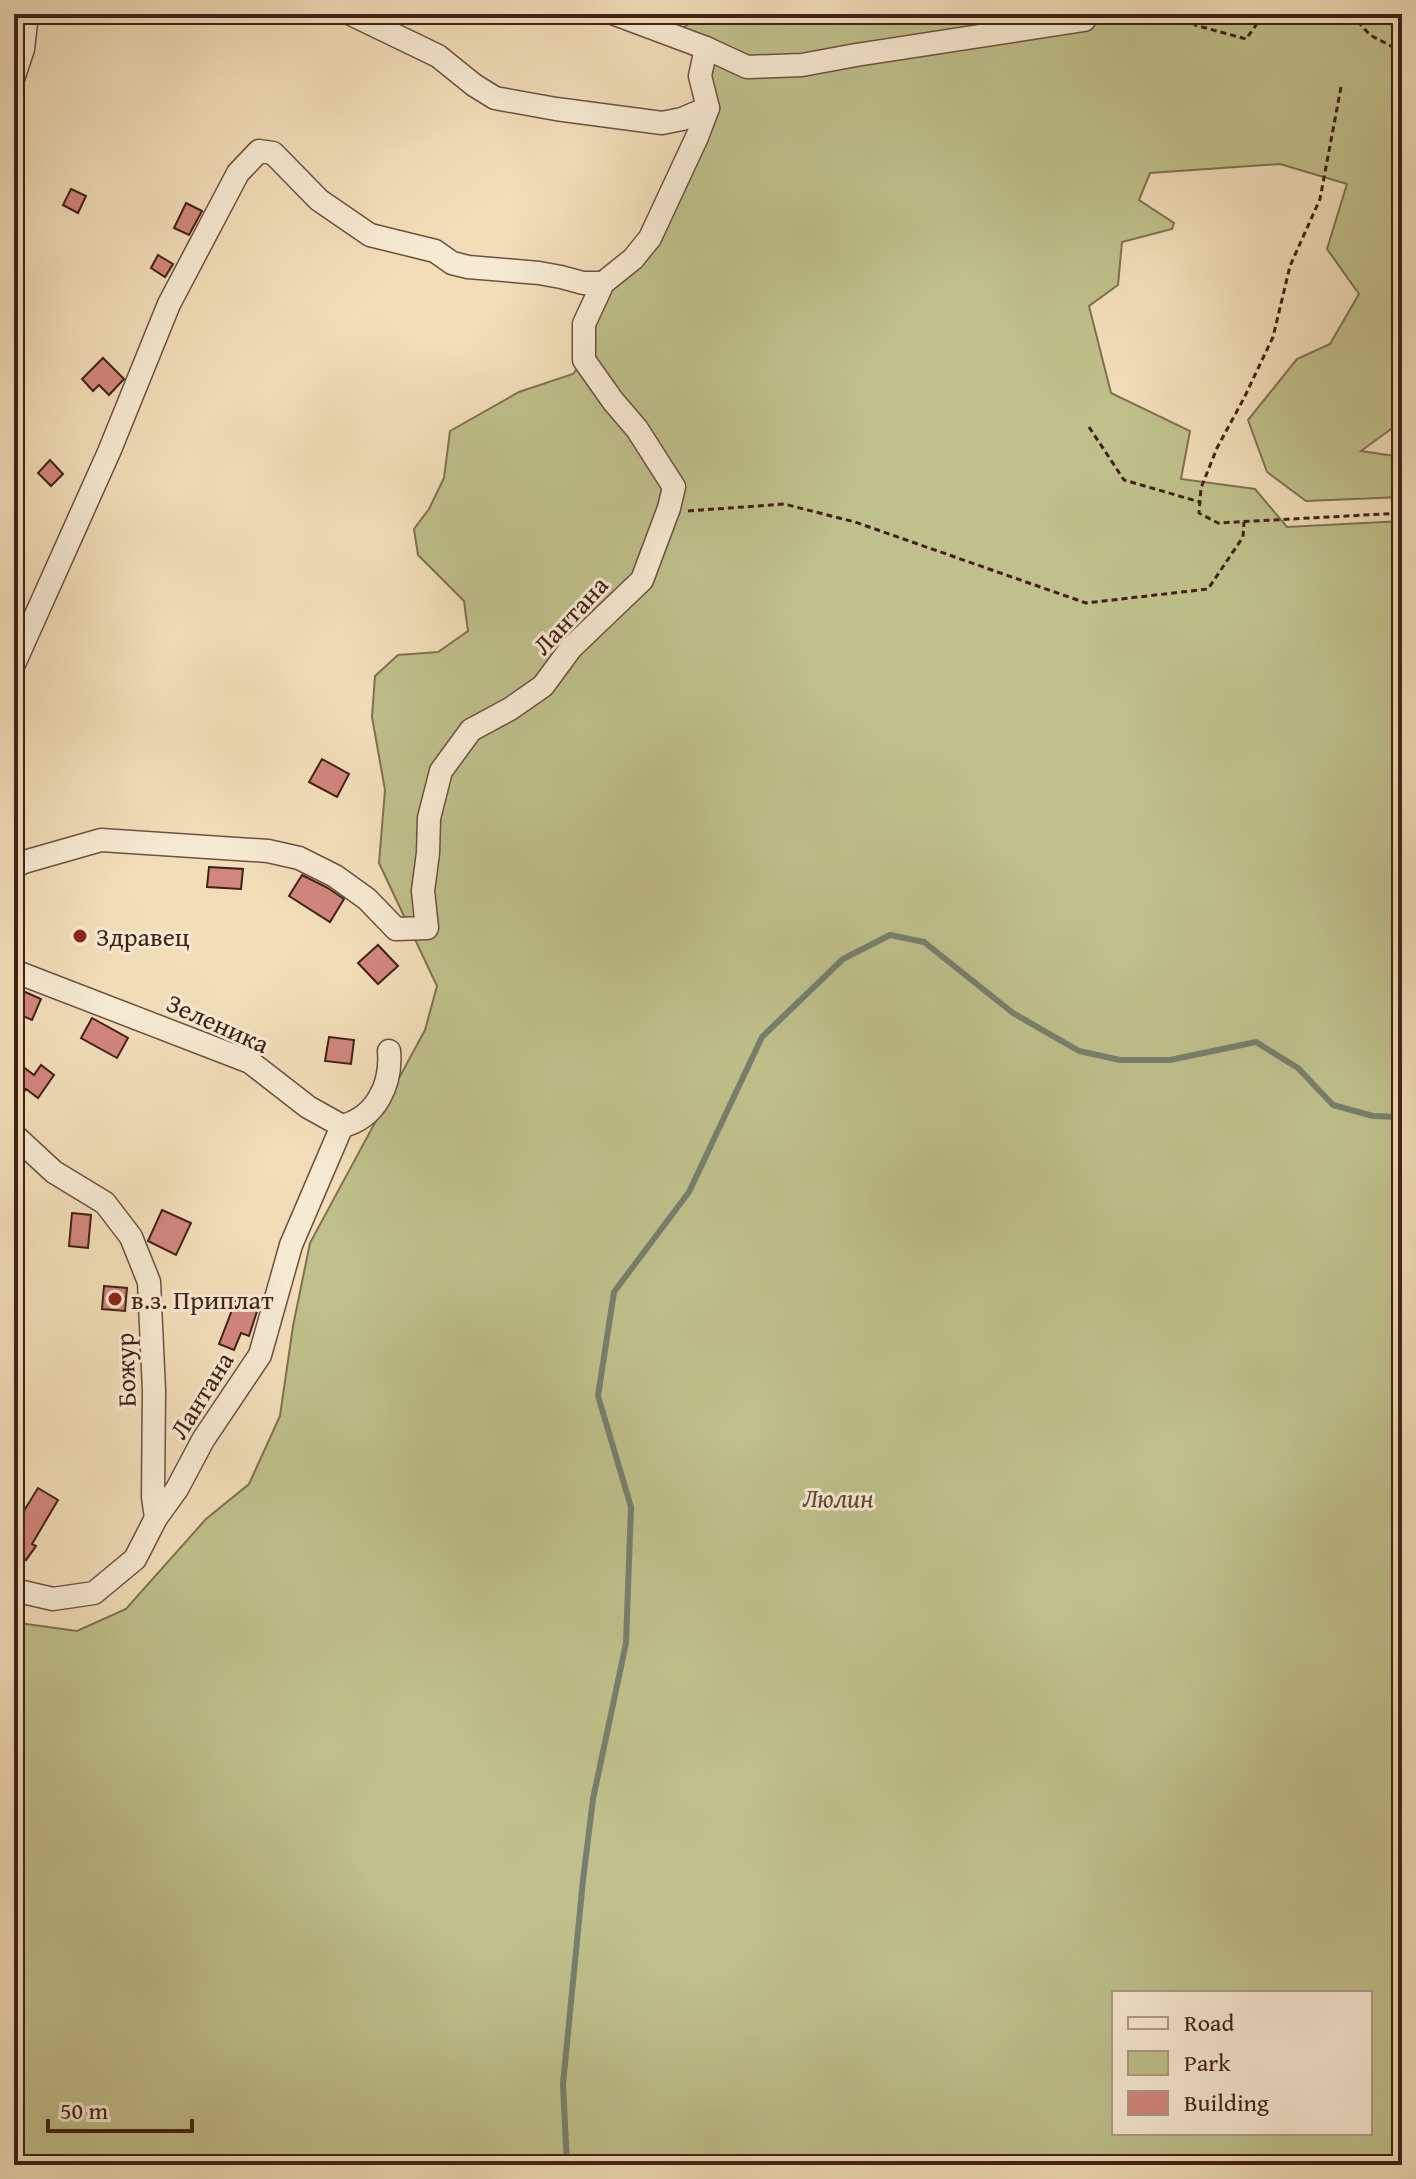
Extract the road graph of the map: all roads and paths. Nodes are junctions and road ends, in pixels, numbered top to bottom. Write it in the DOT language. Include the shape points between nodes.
graph roads {
  1 [pos="27,14"];
  2 [pos="351,14"];
  3 [pos="615,14"];
  4 [pos="1088,14"];
  5 [pos="1187,14"];
  6 [pos="1260,14"];
  7 [pos="1351,14"];
  8 [pos="1402,37"];
  9 [pos="706,48"];
  10 [pos="14,76"];
  11 [pos="1341,87"];
  12 [pos="708,108"];
  13 [pos="603,283"];
  14 [pos="1089,427"];
  15 [pos="674,487"];
  16 [pos="1200,502"];
  17 [pos="679,511"];
  18 [pos="1402,513"];
  19 [pos="1244,522"];
  20 [pos="14,664"];
  21 [pos="14,867"];
  22 [pos="14,971"];
  23 [pos="389,1051"];
  24 [pos="342,1126"];
  25 [pos="14,1135"];
  26 [pos="156,1518"];
  27 [pos="14,1590"];
  1 -- 10 [label="street"];
  2 -- 12 [label="street" via="438,56 495,98 662,123"];
  3 -- 9 [label="street"];
  4 -- 9 [label="street" via="1084,20 802,65 747,67"];
  5 -- 6 [label="path" via="1195,25 1246,39"];
  7 -- 8 [label="path" via="1370,35 1391,46"];
  9 -- 12 [label="street" via="700,76"];
  11 -- 16 [label="path" via="1320,199 1290,266 1273,337 1217,448"];
  12 -- 13 [label="street" via="650,238"];
  13 -- 15 [label="street" via="584,324 584,360"];
  13 -- 20 [label="street" via="468,267 435,251 370,235 319,200 273,153 259,151 238,173 169,304"];
  14 -- 16 [label="path" via="1124,480"];
  15 -- 17 [label="street"];
  15 -- 21 [label="street, Лантана" via="642,580 571,648 543,686 471,730 441,771 429,818 423,891 427,928 396,929 335,876 299,858 268,851 101,840"];
  16 -- 19 [label="path" via="1199,513 1218,523"];
  17 -- 19 [label="path" via="784,504 855,522 1086,603 1208,589 1243,537"];
  18 -- 19 [label="path"];
  22 -- 24 [label="street, Зеленика" via="250,1062"];
  23 -- 24 [label="street" via="391,1068 383,1093 356,1123"];
  24 -- 26 [label="street, Лантана" via="291,1245 260,1355"];
  25 -- 26 [label="street, Божур" via="54,1172 105,1203 131,1237 149,1282"];
  26 -- 27 [label="street, Лантана" via="135,1559 94,1593 53,1599"];
}
